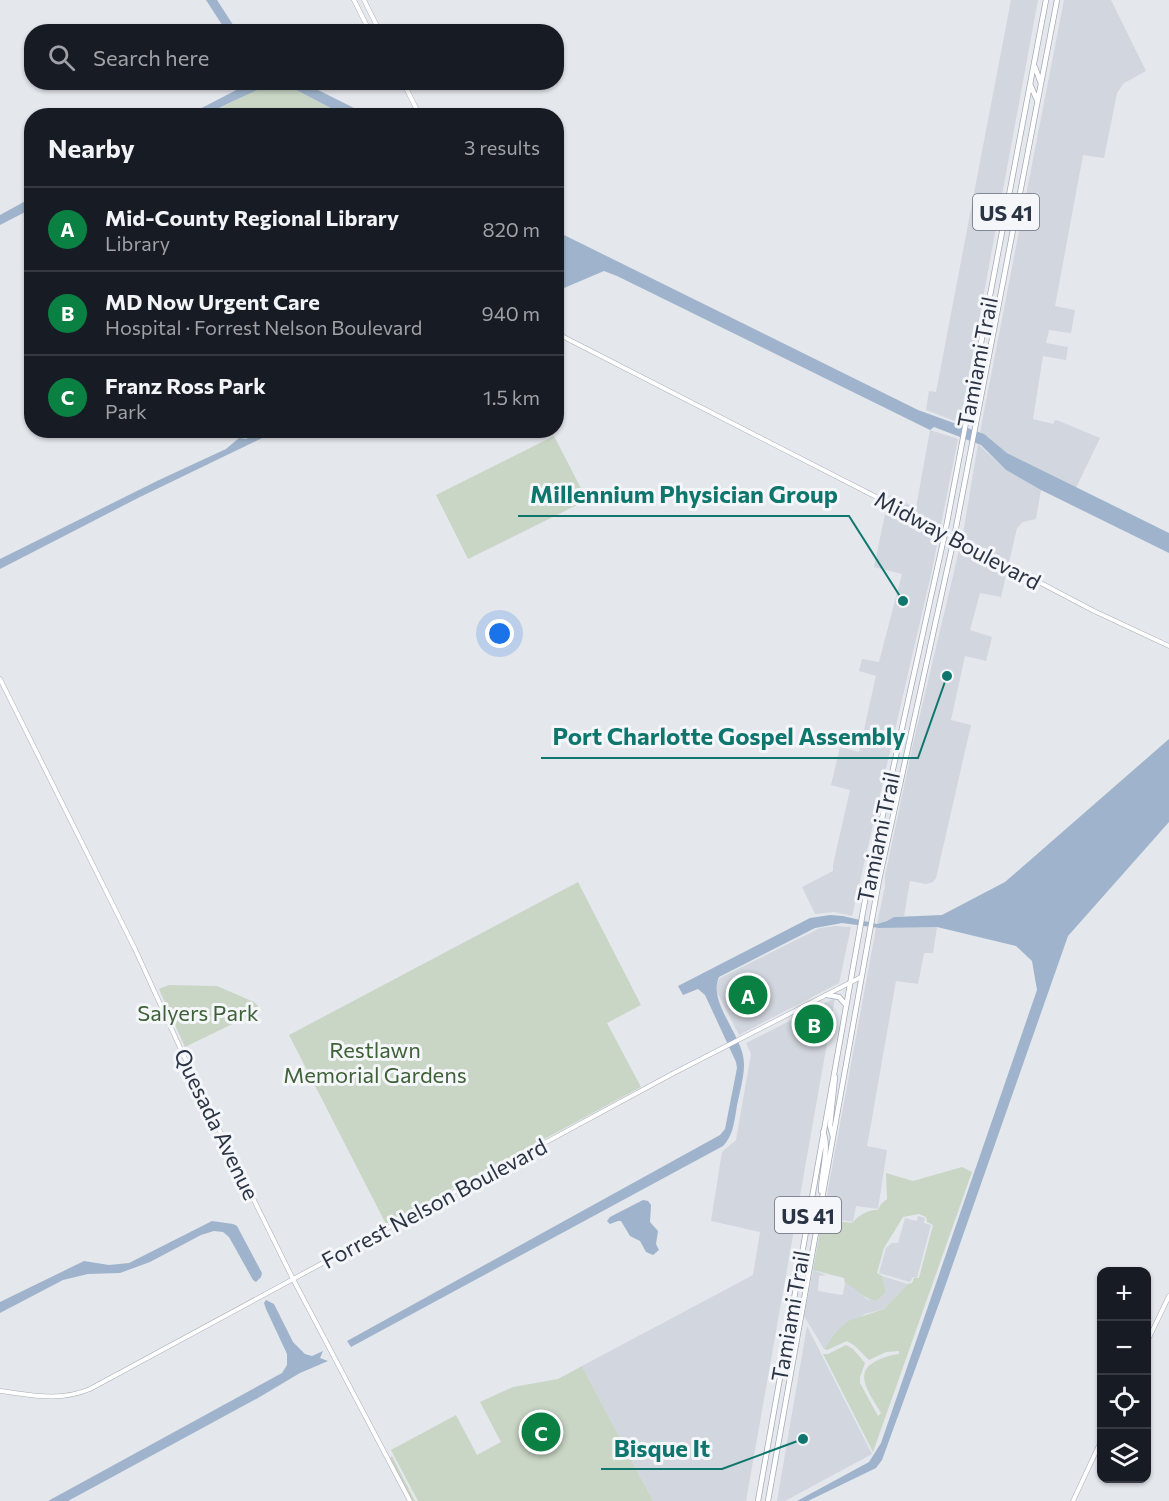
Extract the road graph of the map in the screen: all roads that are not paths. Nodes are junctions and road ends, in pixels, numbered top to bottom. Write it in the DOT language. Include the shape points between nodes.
graph roads {
  1 [pos="354,0"];
  2 [pos="364,0"];
  3 [pos="1046,0"];
  4 [pos="1057,0"];
  5 [pos="366,24"];
  6 [pos="376,24"];
  7 [pos="1034,65"];
  8 [pos="1030,84"];
  9 [pos="1041,84"];
  10 [pos="407,90"];
  11 [pos="1037,103"];
  12 [pos="416,108"];
  13 [pos="564,337"];
  14 [pos="945,533"];
  15 [pos="954,538"];
  16 [pos="1169,646"];
  17 [pos="0,679"];
  18 [pos="873,857"];
  19 [pos="869,878"];
  20 [pos="879,880"];
  21 [pos="876,896"];
  22 [pos="861,977"];
  23 [pos="849,983"];
  24 [pos="827,995"];
  25 [pos="846,1005"];
  26 [pos="836,1059"];
  27 [pos="823,1132"];
  28 [pos="833,1137"];
  29 [pos="821,1203"];
  30 [pos="293,1279"];
  31 [pos="1169,1296"];
  32 [pos="1151,1334"];
  33 [pos="0,1391"];
  34 [pos="772,1420"];
  35 [pos="782,1423"];
  36 [pos="1097,1448"];
  37 [pos="410,1501"];
  38 [pos="758,1501"];
  39 [pos="768,1501"];
  40 [pos="1072,1501"];
  1 -- 5 [label="street"];
  2 -- 6 [label="street"];
  3 -- 7 [label="main road, Tamiami Trail / US 41"];
  4 -- 9 [label="main road, Tamiami Trail / US 41"];
  7 -- 8 [label="main road, Tamiami Trail / US 41"];
  7 -- 9 [label="main road"];
  8 -- 11 [label="main road"];
  8 -- 14 [label="main road, Tamiami Trail / US 41"];
  9 -- 11 [label="main road, Tamiami Trail / US 41"];
  10 -- 12 [label="street"];
  11 -- 15 [label="main road, Tamiami Trail / US 41"];
  13 -- 14 [label="street, Midway Boulevard"];
  14 -- 15 [label="street, Midway Boulevard"];
  14 -- 18 [label="main road, Tamiami Trail / US 41"];
  15 -- 16 [label="street, Midway Boulevard"];
  15 -- 20 [label="main road, Tamiami Trail / US 41"];
  17 -- 30 [label="street, Quesada Avenue"];
  18 -- 19 [label="main road, Tamiami Trail / US 41"];
  18 -- 20 [label="main road"];
  19 -- 21 [label="main road"];
  19 -- 23 [label="main road, Tamiami Trail / US 41"];
  20 -- 21 [label="main road, Tamiami Trail / US 41"];
  21 -- 22 [label="main road, Tamiami Trail / US 41"];
  22 -- 23 [label="street, Forrest Nelson Boulevard"];
  22 -- 28 [label="main road, Tamiami Trail / US 41"];
  23 -- 24 [label="street, Forrest Nelson Boulevard"];
  23 -- 25 [label="main road, Tamiami Trail / US 41"];
  24 -- 25 [label="main road" via="839,997"];
  24 -- 30 [label="street, Forrest Nelson Boulevard"];
  25 -- 26 [label="main road, Tamiami Trail / US 41"];
  26 -- 27 [label="main road, Tamiami Trail / US 41"];
  26 -- 28 [label="main road" via="830,1126"];
  27 -- 29 [label="main road" via="826,1144"];
  27 -- 34 [label="main road, Tamiami Trail / US 41"];
  28 -- 29 [label="main road, Tamiami Trail / US 41"];
  29 -- 35 [label="main road, Tamiami Trail / US 41"];
  30 -- 33 [label="street, Forrest Nelson Boulevard" via="81,1393 46,1398"];
  30 -- 37 [label="street, Quesada Avenue"];
  31 -- 32 [label="street"];
  34 -- 35 [label="main road"];
  34 -- 38 [label="main road, Tamiami Trail / US 41"];
  35 -- 39 [label="main road, Tamiami Trail / US 41"];
  36 -- 40 [label="street"];
}
